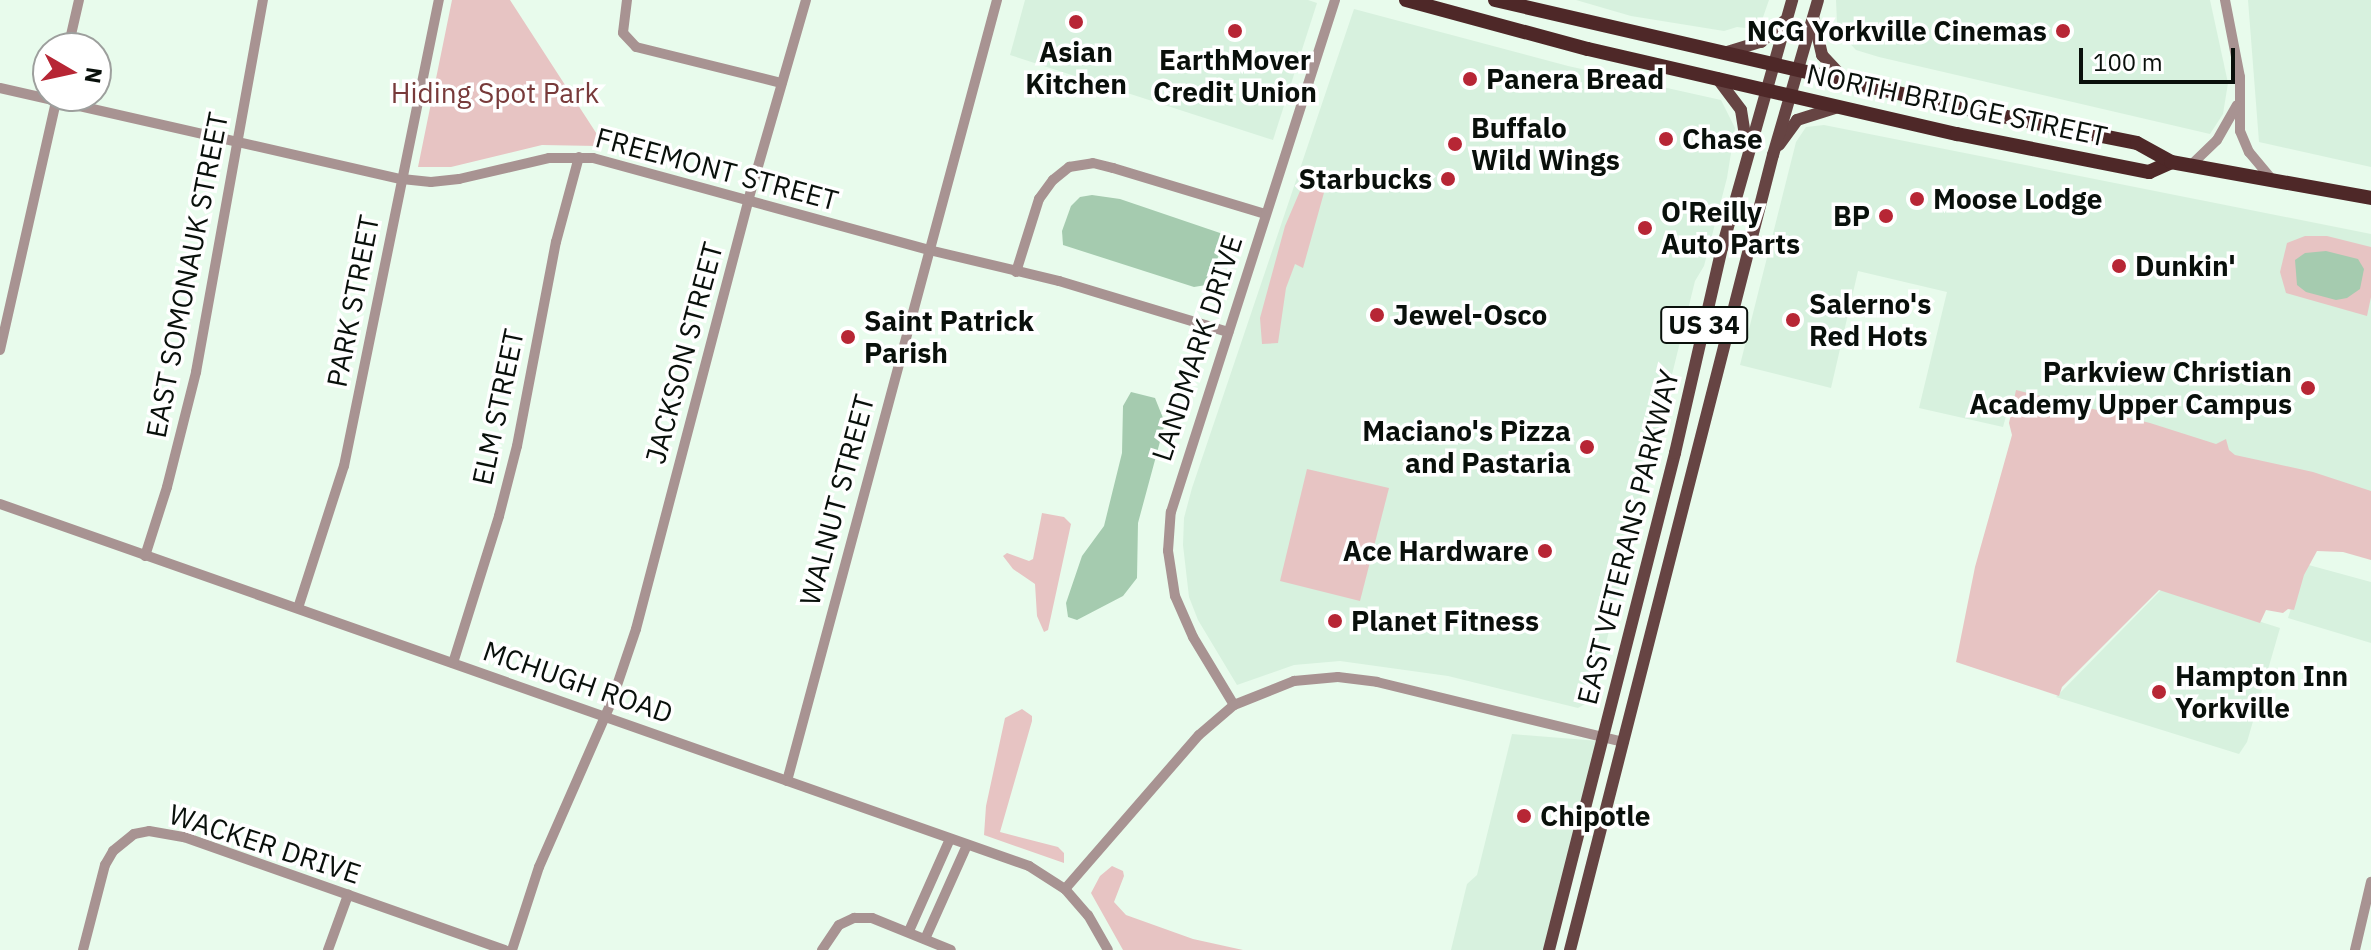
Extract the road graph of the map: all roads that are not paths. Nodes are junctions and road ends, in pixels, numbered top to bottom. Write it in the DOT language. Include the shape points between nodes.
graph roads {
  1 [pos="79,0"];
  2 [pos="263,0"];
  3 [pos="439,0"];
  4 [pos="627,0"];
  5 [pos="806,0"];
  6 [pos="997,0"];
  7 [pos="1335,0"];
  8 [pos="1406,0"];
  9 [pos="1495,0"];
  10 [pos="1792,0"];
  11 [pos="1818,0"];
  12 [pos="2225,0"];
  13 [pos="1813,15"];
  14 [pos="1786,18"];
  15 [pos="72,32"];
  16 [pos="1722,53"];
  17 [pos="1772,65"];
  18 [pos="1797,71"];
  19 [pos="1717,78"];
  20 [pos="1847,82"];
  21 [pos="782,83"];
  22 [pos="0,88"];
  23 [pos="1765,89"];
  24 [pos="32,94"];
  25 [pos="1789,96"];
  26 [pos="2238,103"];
  27 [pos="1839,107"];
  28 [pos="54,112"];
  29 [pos="109,112"];
  30 [pos="237,144"];
  31 [pos="1748,152"];
  32 [pos="1773,155"];
  33 [pos="579,157"];
  34 [pos="2171,162"];
  35 [pos="2190,166"];
  36 [pos="402,179"];
  37 [pos="2273,181"];
  38 [pos="2371,198"];
  39 [pos="748,201"];
  40 [pos="1265,214"];
  41 [pos="929,250"];
  42 [pos="1016,272"];
  43 [pos="1228,332"];
  44 [pos="0,350"];
  45 [pos="0,504"];
  46 [pos="145,556"];
  47 [pos="298,608"];
  48 [pos="453,663"];
  49 [pos="1234,705"];
  50 [pos="605,716"];
  51 [pos="1604,737"];
  52 [pos="1624,742"];
  53 [pos="787,781"];
  54 [pos="950,839"];
  55 [pos="967,845"];
  56 [pos="2371,882"];
  57 [pos="1065,889"];
  58 [pos="348,895"];
  59 [pos="909,931"];
  60 [pos="925,939"];
  61 [pos="83,950"];
  62 [pos="328,950"];
  63 [pos="505,950"];
  64 [pos="512,950"];
  65 [pos="822,950"];
  66 [pos="951,950"];
  67 [pos="1108,950"];
  68 [pos="1549,950"];
  69 [pos="1570,950"];
  70 [pos="2355,950"];
  1 -- 15 [label="street"];
  2 -- 30 [label="street, EAST SOMONAUK STREET"];
  3 -- 36 [label="street, PARK STREET"];
  4 -- 21 [label="street" via="623,33 636,47"];
  5 -- 21 [label="street, JACKSON STREET"];
  6 -- 41 [label="street, WALNUT STREET"];
  7 -- 40 [label="street, LANDMARK DRIVE"];
  8 -- 19 [label="highway, NORTH BRIDGE STREET"];
  9 -- 16 [label="highway, NORTH BRIDGE STREET"];
  10 -- 14 [label="main road, US 34"];
  11 -- 13 [label="main road, US 34"];
  12 -- 26 [label="street" via="2240,77"];
  13 -- 18 [label="main road, US 34"];
  13 -- 20 [label="main road" via="1822,55"];
  14 -- 16 [label="main road" via="1761,42"];
  14 -- 17 [label="main road, US 34"];
  16 -- 17 [label="highway, NORTH BRIDGE STREET"];
  17 -- 18 [label="highway, NORTH BRIDGE STREET"];
  17 -- 23 [label="main road, US 34"];
  18 -- 20 [label="highway, NORTH BRIDGE STREET"];
  18 -- 25 [label="main road, US 34"];
  19 -- 23 [label="highway, NORTH BRIDGE STREET"];
  19 -- 31 [label="main road" via="1741,110"];
  20 -- 34 [label="highway, NORTH BRIDGE STREET" via="2137,143"];
  21 -- 39 [label="street, JACKSON STREET"];
  22 -- 24 [label="street, FREEMONT STREET"];
  23 -- 25 [label="highway, NORTH BRIDGE STREET"];
  23 -- 31 [label="main road, EAST VETERANS PARKWAY / US 34"];
  25 -- 27 [label="highway, NORTH BRIDGE STREET"];
  25 -- 32 [label="main road, EAST VETERANS PARKWAY / US 34"];
  26 -- 35 [label="street" via="2217,140"];
  26 -- 37 [label="street" via="2245,145"];
  27 -- 32 [label="main road" via="1797,120"];
  27 -- 34 [label="highway, NORTH BRIDGE STREET" via="2149,172"];
  28 -- 44 [label="street"];
  29 -- 30 [label="street, FREEMONT STREET"];
  30 -- 36 [label="street, FREEMONT STREET"];
  30 -- 46 [label="street, EAST SOMONAUK STREET" via="186,419"];
  31 -- 51 [label="main road, EAST VETERANS PARKWAY / US 34"];
  32 -- 52 [label="main road, EAST VETERANS PARKWAY / US 34"];
  33 -- 36 [label="street, FREEMONT STREET" via="537,160 459,179"];
  33 -- 39 [label="street, FREEMONT STREET"];
  33 -- 48 [label="street, ELM STREET" via="556,242 517,446"];
  34 -- 35 [label="highway, NORTH BRIDGE STREET"];
  35 -- 37 [label="highway, NORTH BRIDGE STREET"];
  36 -- 47 [label="street, PARK STREET" via="344,466"];
  37 -- 38 [label="highway, NORTH BRIDGE STREET"];
  39 -- 41 [label="street, FREEMONT STREET"];
  39 -- 50 [label="street, JACKSON STREET" via="650,576"];
  40 -- 42 [label="street" via="1093,163 1069,167 1039,199"];
  40 -- 43 [label="street, LANDMARK DRIVE"];
  41 -- 42 [label="street, FREEMONT STREET"];
  41 -- 53 [label="street, WALNUT STREET"];
  42 -- 43 [label="street, FREEMONT STREET"];
  43 -- 49 [label="street, LANDMARK DRIVE" via="1171,512 1168,551 1180,610"];
  45 -- 46 [label="street, MCHUGH ROAD"];
  46 -- 47 [label="street, MCHUGH ROAD"];
  47 -- 48 [label="street, MCHUGH ROAD"];
  48 -- 50 [label="street, MCHUGH ROAD"];
  49 -- 51 [label="street" via="1294,681 1351,678"];
  49 -- 57 [label="street" via="1199,735"];
  50 -- 53 [label="street, MCHUGH ROAD"];
  50 -- 64 [label="street, JACKSON STREET" via="539,867"];
  51 -- 52 [label="street"];
  51 -- 68 [label="main road, EAST VETERANS PARKWAY / US 34"];
  52 -- 69 [label="main road, EAST VETERANS PARKWAY / US 34"];
  53 -- 54 [label="street, MCHUGH ROAD"];
  54 -- 55 [label="street, MCHUGH ROAD"];
  54 -- 59 [label="street"];
  55 -- 57 [label="street, MCHUGH ROAD" via="1029,866"];
  55 -- 60 [label="street"];
  56 -- 70 [label="street"];
  57 -- 67 [label="street, MCHUGH ROAD"];
  58 -- 61 [label="street, WACKER DRIVE" via="184,837 134,834 105,865"];
  58 -- 62 [label="street"];
  58 -- 63 [label="street, WACKER DRIVE"];
  59 -- 60 [label="street"];
  59 -- 65 [label="street" via="872,918 854,918 839,925"];
  60 -- 66 [label="street"];
}
